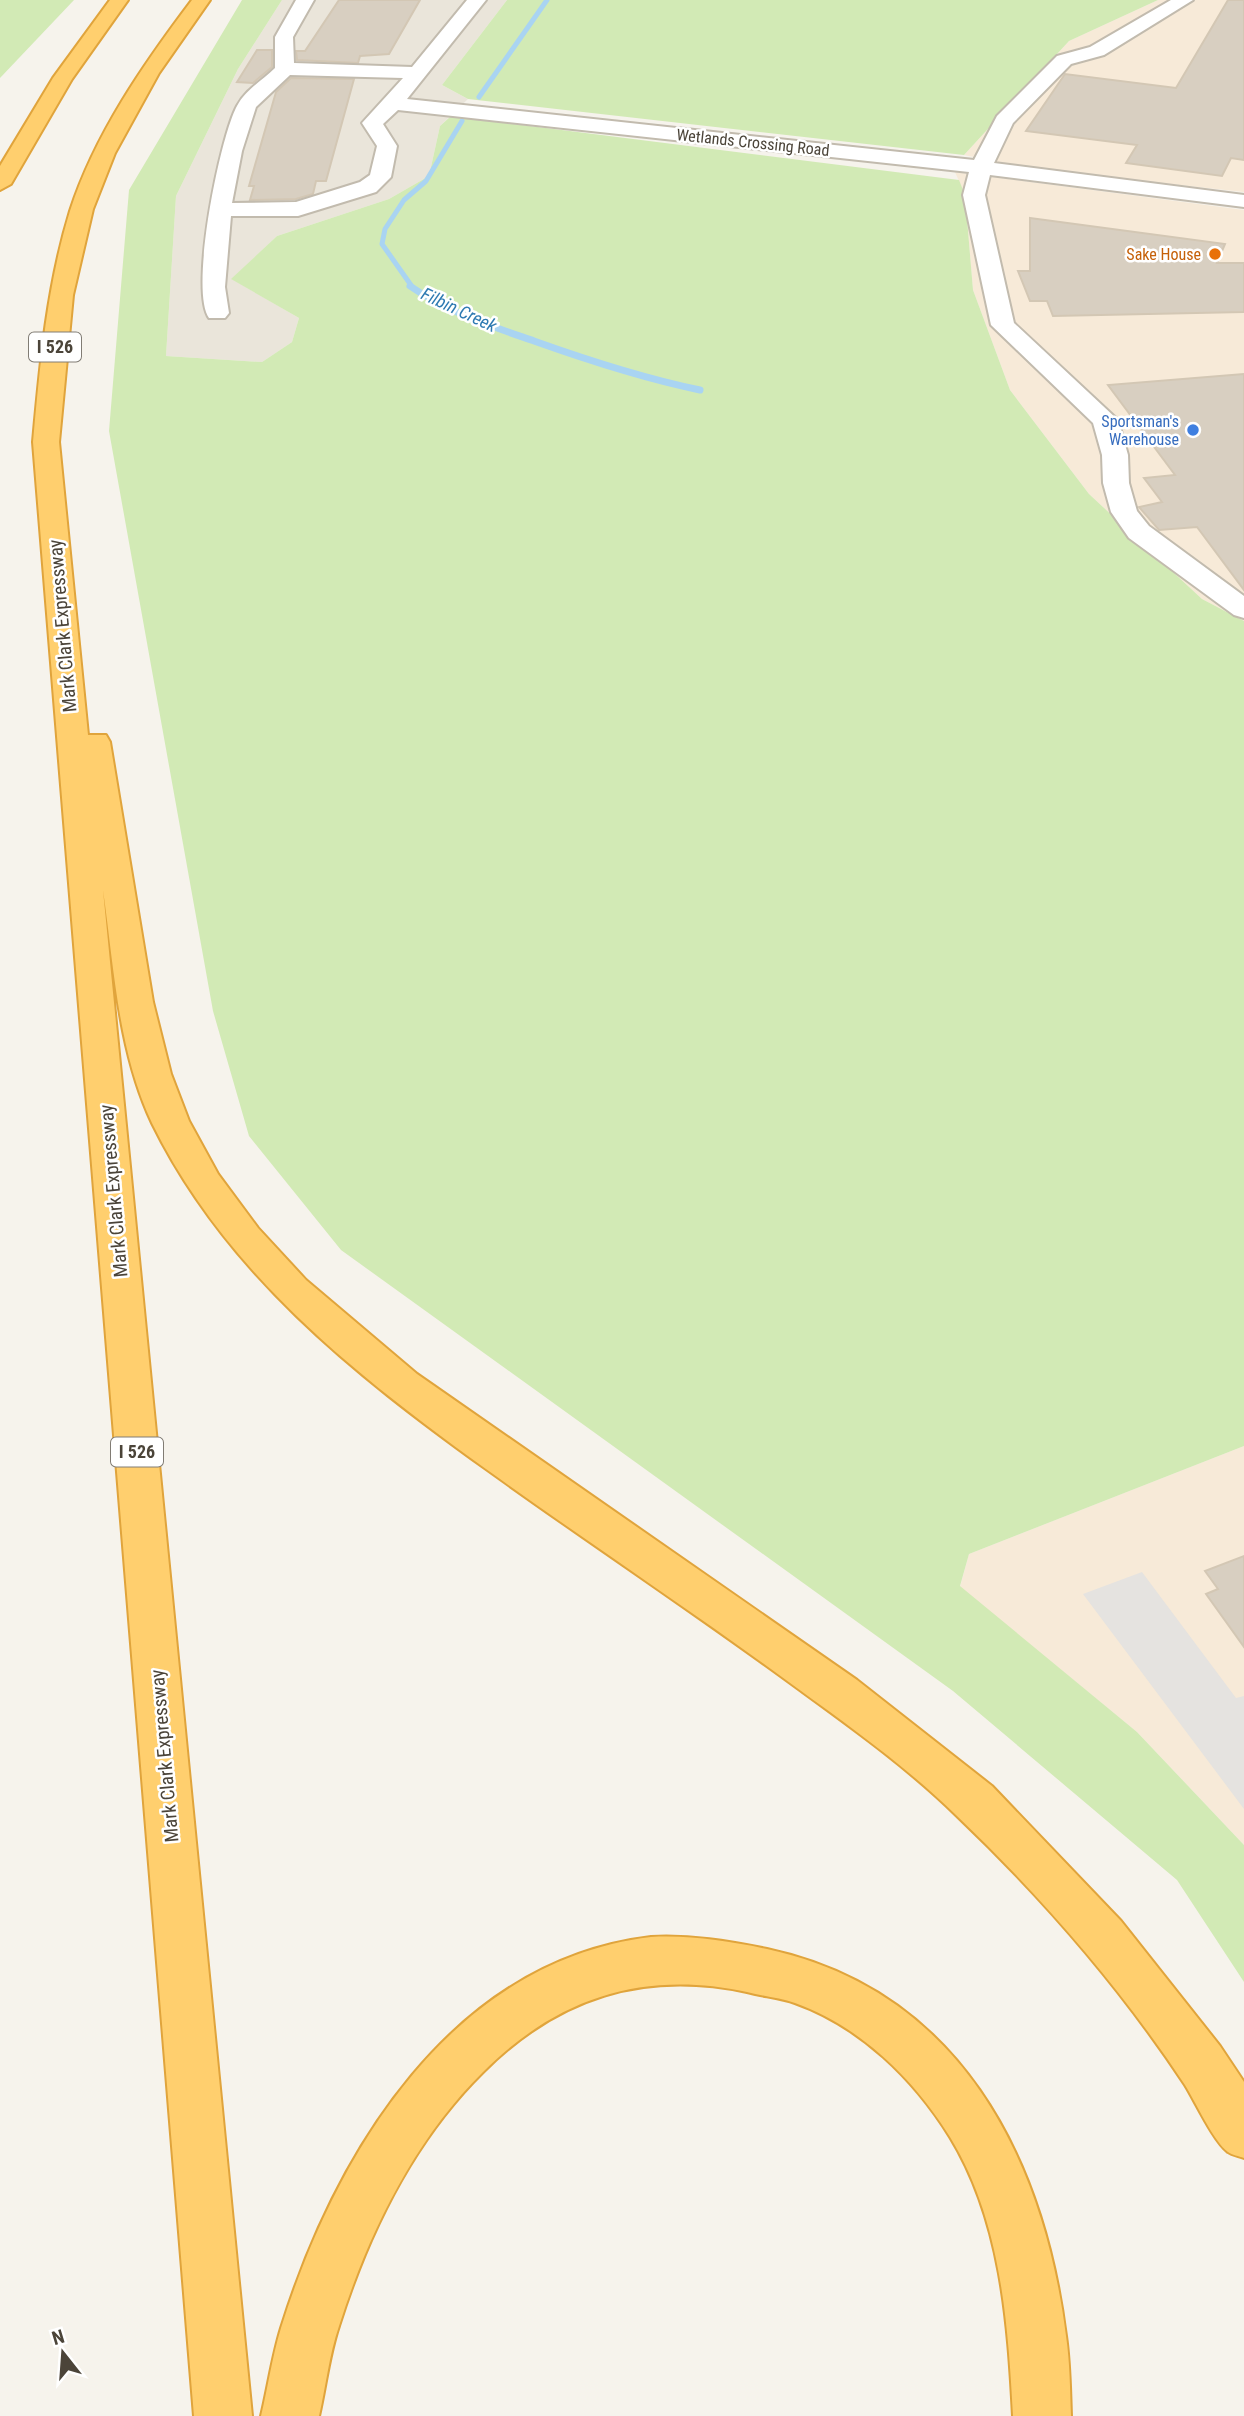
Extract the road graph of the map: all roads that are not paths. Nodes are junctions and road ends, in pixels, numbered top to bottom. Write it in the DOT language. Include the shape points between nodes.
graph roads {
  1 [pos="119,0"];
  2 [pos="201,0"];
  3 [pos="305,0"];
  4 [pos="477,0"];
  5 [pos="1184,0"];
  6 [pos="285,69"];
  7 [pos="418,73"];
  8 [pos="393,103"];
  9 [pos="981,167"];
  10 [pos="0,184"];
  11 [pos="1244,201"];
  12 [pos="220,210"];
  13 [pos="217,313"];
  14 [pos="50,488"];
  15 [pos="1244,609"];
  16 [pos="1244,2132"];
  17 [pos="223,2416"];
  18 [pos="290,2416"];
  19 [pos="1042,2416"];
  1 -- 10 [label="highway" via="63,78"];
  2 -- 14 [label="highway, Mark Clark Expressway / I 526" via="133,102 82,209 58,315 46,442"];
  3 -- 6 [label="street" via="284,37"];
  4 -- 7 [label="street"];
  5 -- 9 [label="street" via="1097,51 1064,60 1003,120"];
  6 -- 7 [label="street"];
  6 -- 12 [label="street" via="251,99 230,155"];
  7 -- 8 [label="street"];
  8 -- 9 [label="street, Wetlands Crossing Road"];
  8 -- 12 [label="street" via="372,122 387,146 380,177 368,187 298,209"];
  9 -- 11 [label="street, Wetlands Crossing Road"];
  9 -- 15 [label="street" via="974,195 1003,325 1105,420 1124,512 1139,532"];
  12 -- 13 [label="street" via="221,234 212,280"];
  14 -- 16 [label="highway" via="144,1050 170,1121 237,1230 290,1287 441,1416 930,1762 1018,1845 1144,1984"];
  14 -- 17 [label="highway, Mark Clark Expressway / I 526"];
  18 -- 19 [label="highway" via="309,2330 338,2252 406,2121 496,2026 544,1996 593,1975 664,1961 754,1967 807,1980 858,2004 940,2074 970,2119 1002,2184 1026,2260 1040,2342"];
}
